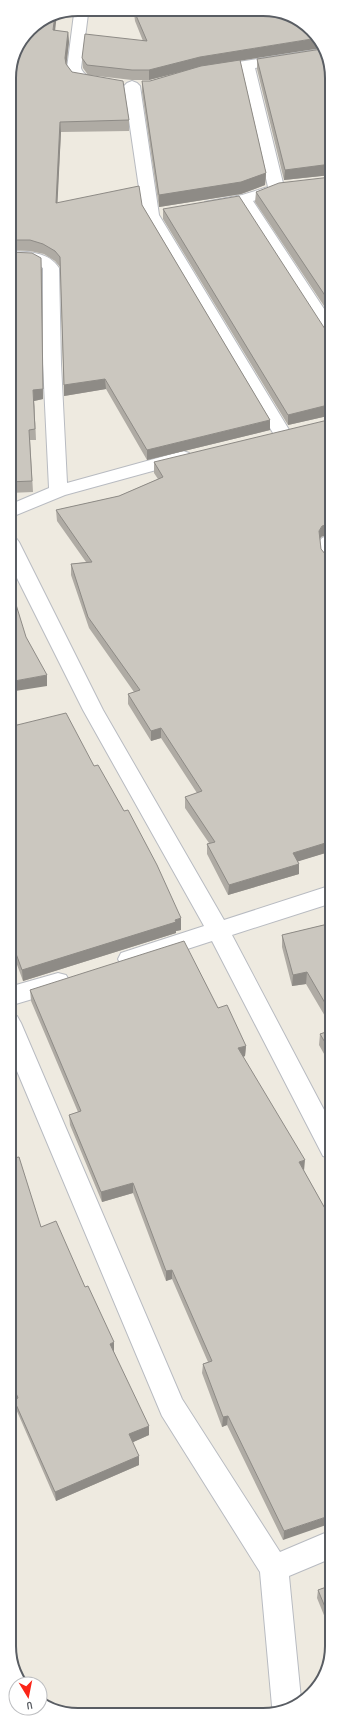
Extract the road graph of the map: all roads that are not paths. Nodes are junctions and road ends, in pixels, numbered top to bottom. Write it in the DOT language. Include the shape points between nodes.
graph roads {
  1 [pos="81,16"];
  2 [pos="320,54"];
  3 [pos="247,64"];
  4 [pos="200,72"];
  5 [pos="300,185"];
  6 [pos="276,188"];
  7 [pos="244,199"];
  8 [pos="198,207"];
  9 [pos="16,257"];
  10 [pos="325,324"];
  11 [pos="282,433"];
  12 [pos="201,453"];
  13 [pos="58,491"];
  14 [pos="16,509"];
  15 [pos="16,556"];
  16 [pos="325,896"];
  17 [pos="218,930"];
  18 [pos="109,965"];
  19 [pos="79,975"];
  20 [pos="16,995"];
  21 [pos="16,1039"];
  22 [pos="325,1136"];
  23 [pos="325,1547"];
  24 [pos="274,1568"];
  25 [pos="287,1703"];
  1 -- 11 [label="street" via="75,73 79,78 87,80 127,85 159,214"];
  2 -- 3 [label="street"];
  3 -- 4 [label="street"];
  3 -- 6 [label="street"];
  5 -- 6 [label="street"];
  6 -- 7 [label="street"];
  7 -- 8 [label="street"];
  7 -- 10 [label="street"];
  9 -- 13 [label="street" via="36,258 51,268 52,364"];
  12 -- 13 [label="street"];
  13 -- 14 [label="street"];
  15 -- 17 [label="street" via="93,710"];
  16 -- 17 [label="street"];
  17 -- 18 [label="street"];
  17 -- 22 [label="street"];
  19 -- 20 [label="street"];
  21 -- 24 [label="street" via="172,1407"];
  23 -- 24 [label="street"];
  24 -- 25 [label="street"];
}
